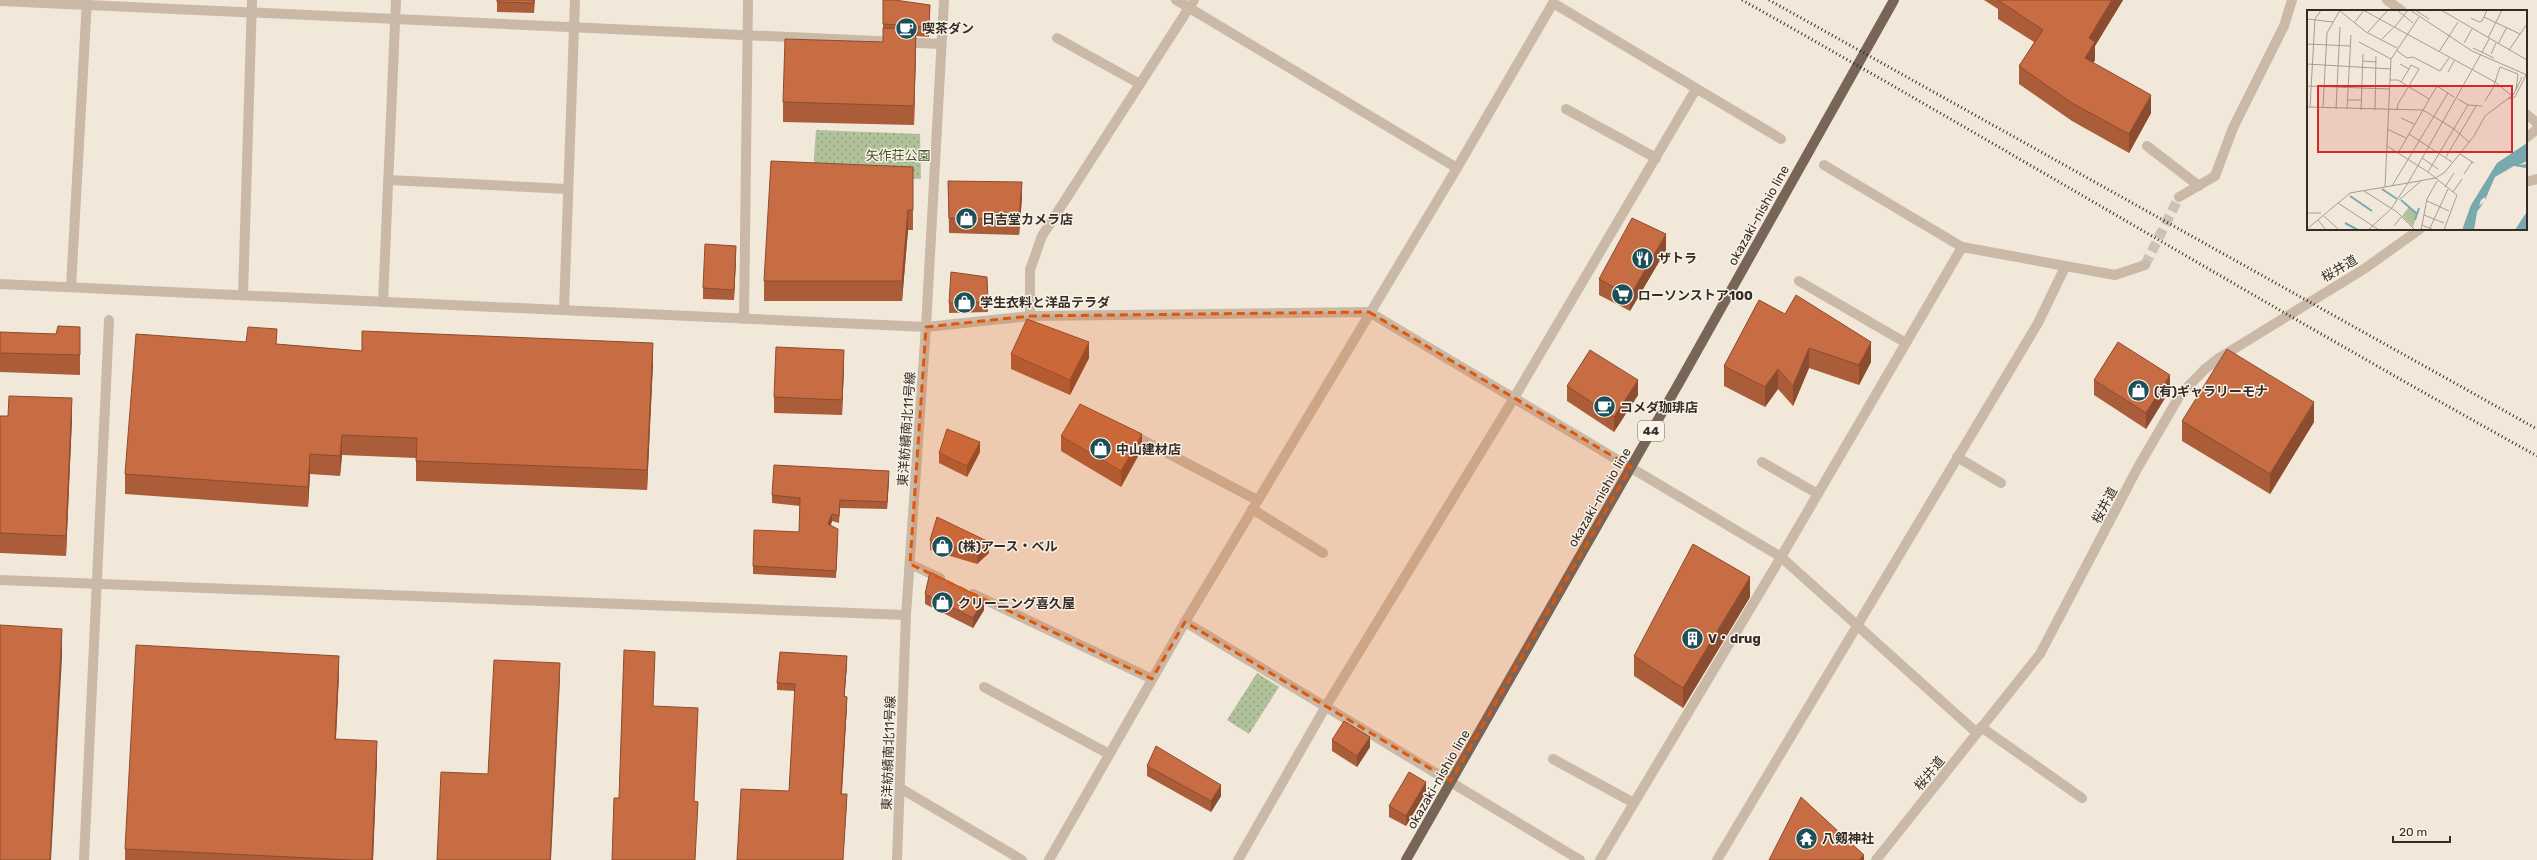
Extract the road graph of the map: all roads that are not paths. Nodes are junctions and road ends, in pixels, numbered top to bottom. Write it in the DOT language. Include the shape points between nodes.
graph roads {
  1 [pos="252,0"];
  2 [pos="396,0"];
  3 [pos="575,0"];
  4 [pos="748,0"];
  5 [pos="944,0"];
  6 [pos="1176,0"];
  7 [pos="1894,0"];
  8 [pos="2292,0"];
  9 [pos="2387,0"];
  10 [pos="0,1"];
  11 [pos="87,2"];
  12 [pos="1192,4"];
  13 [pos="2401,10"];
  14 [pos="252,12"];
  15 [pos="395,18"];
  16 [pos="574,27"];
  17 [pos="747,35"];
  18 [pos="1057,38"];
  19 [pos="941,44"];
  20 [pos="1140,84"];
  21 [pos="1696,89"];
  22 [pos="1566,109"];
  23 [pos="2527,115"];
  24 [pos="2537,123"];
  25 [pos="2537,129"];
  26 [pos="2527,137"];
  27 [pos="1781,140"];
  28 [pos="2147,146"];
  29 [pos="1656,158"];
  30 [pos="1824,165"];
  31 [pos="1457,168"];
  32 [pos="2537,179"];
  33 [pos="389,180"];
  34 [pos="2527,182"];
  35 [pos="2199,186"];
  36 [pos="567,188"];
  37 [pos="2180,197"];
  38 [pos="2419,230"];
  39 [pos="1962,247"];
  40 [pos="2145,265"];
  41 [pos="2066,267"];
  42 [pos="1799,282"];
  43 [pos="0,284"];
  44 [pos="71,287"];
  45 [pos="243,296"];
  46 [pos="382,302"];
  47 [pos="564,310"];
  48 [pos="1369,312"];
  49 [pos="1030,316"];
  50 [pos="744,319"];
  51 [pos="109,320"];
  52 [pos="926,327"];
  53 [pos="1906,343"];
  54 [pos="1514,398"];
  55 [pos="1124,430"];
  56 [pos="1957,458"];
  57 [pos="1762,462"];
  58 [pos="1631,467"];
  59 [pos="2001,483"];
  60 [pos="1818,494"];
  61 [pos="1257,500"];
  62 [pos="1252,509"];
  63 [pos="1322,553"];
  64 [pos="1781,557"];
  65 [pos="910,564"];
  66 [pos="0,580"];
  67 [pos="98,584"];
  68 [pos="952,584"];
  69 [pos="967,591"];
  70 [pos="906,615"];
  71 [pos="1185,622"];
  72 [pos="1857,625"];
  73 [pos="1152,679"];
  74 [pos="984,687"];
  75 [pos="1326,706"];
  76 [pos="1979,730"];
  77 [pos="1110,754"];
  78 [pos="1553,759"];
  79 [pos="1452,781"];
  80 [pos="900,788"];
  81 [pos="2082,798"];
  82 [pos="1634,802"];
  83 [pos="84,860"];
  84 [pos="897,860"];
  85 [pos="1022,860"];
  86 [pos="1049,860"];
  87 [pos="1238,860"];
  88 [pos="1406,860"];
  89 [pos="1580,860"];
  90 [pos="1600,860"];
  91 [pos="1717,860"];
  92 [pos="1876,860"];
  1 -- 14 [label="street"];
  2 -- 15 [label="street"];
  3 -- 16 [label="street"];
  4 -- 17 [label="street"];
  5 -- 19 [label="street, 東洋紡績南北11号線"];
  6 -- 12 [label="street"];
  7 -- 58 [label="main road, okazaki-nishio line / 44"];
  8 -- 35 [label="street" via="2284,26 2234,128 2215,176"];
  9 -- 13 [label="street"];
  10 -- 11 [label="street"];
  11 -- 14 [label="street"];
  11 -- 44 [label="street"];
  12 -- 20 [label="street"];
  12 -- 31 [label="street"];
  14 -- 15 [label="street"];
  14 -- 45 [label="street"];
  15 -- 16 [label="street"];
  15 -- 33 [label="street"];
  16 -- 17 [label="street"];
  16 -- 36 [label="street"];
  17 -- 19 [label="street"];
  17 -- 50 [label="street"];
  18 -- 20 [label="street"];
  19 -- 52 [label="street, 東洋紡績南北11号線"];
  20 -- 49 [label="street" via="1042,236 1030,270"];
  21 -- 27 [label="street"];
  21 -- 29 [label="street"];
  21 -- 31 [label="street" via="1553,3"];
  22 -- 29 [label="street"];
  23 -- 24 [label="street"];
  25 -- 26 [label="street"];
  28 -- 35 [label="street"];
  29 -- 54 [label="street"];
  30 -- 39 [label="street"];
  31 -- 48 [label="street"];
  32 -- 34 [label="street"];
  33 -- 36 [label="street"];
  33 -- 46 [label="street"];
  35 -- 37 [label="street"];
  36 -- 47 [label="street"];
  38 -- 76 [label="street, 桜井道" via="2358,273 2218,358 2180,395 2137,469 2040,654"];
  39 -- 41 [label="street"];
  39 -- 53 [label="street"];
  40 -- 41 [label="street" via="2115,275"];
  41 -- 56 [label="street" via="2038,323"];
  42 -- 53 [label="street"];
  43 -- 44 [label="street"];
  44 -- 45 [label="street"];
  45 -- 46 [label="street"];
  46 -- 47 [label="street"];
  47 -- 50 [label="street"];
  48 -- 49 [label="street"];
  48 -- 54 [label="street"];
  48 -- 61 [label="street"];
  49 -- 52 [label="street"];
  50 -- 52 [label="street"];
  51 -- 67 [label="street"];
  52 -- 65 [label="street, 東洋紡績南北11号線"];
  53 -- 60 [label="street"];
  54 -- 58 [label="street"];
  54 -- 75 [label="street"];
  55 -- 61 [label="street"];
  56 -- 59 [label="street"];
  56 -- 72 [label="street"];
  57 -- 60 [label="street"];
  58 -- 64 [label="street"];
  58 -- 79 [label="main road, okazaki-nishio line / 44"];
  60 -- 64 [label="street"];
  61 -- 62 [label="street"];
  62 -- 63 [label="street"];
  62 -- 71 [label="street"];
  64 -- 72 [label="street"];
  64 -- 82 [label="street"];
  65 -- 68 [label="street"];
  65 -- 70 [label="street, 東洋紡績南北11号線"];
  66 -- 67 [label="street"];
  67 -- 70 [label="street"];
  67 -- 83 [label="street"];
  69 -- 73 [label="street"];
  70 -- 80 [label="street, 東洋紡績南北11号線"];
  71 -- 73 [label="street"];
  71 -- 75 [label="street"];
  72 -- 76 [label="street"];
  72 -- 91 [label="street"];
  73 -- 77 [label="street"];
  74 -- 77 [label="street"];
  75 -- 79 [label="street"];
  75 -- 87 [label="street"];
  76 -- 81 [label="street"];
  76 -- 92 [label="street, 桜井道"];
  77 -- 86 [label="street"];
  78 -- 82 [label="street"];
  79 -- 88 [label="main road, okazaki-nishio line / 44"];
  79 -- 89 [label="street"];
  80 -- 84 [label="street, 東洋紡績南北11号線"];
  80 -- 85 [label="street"];
  82 -- 90 [label="street"];
}
